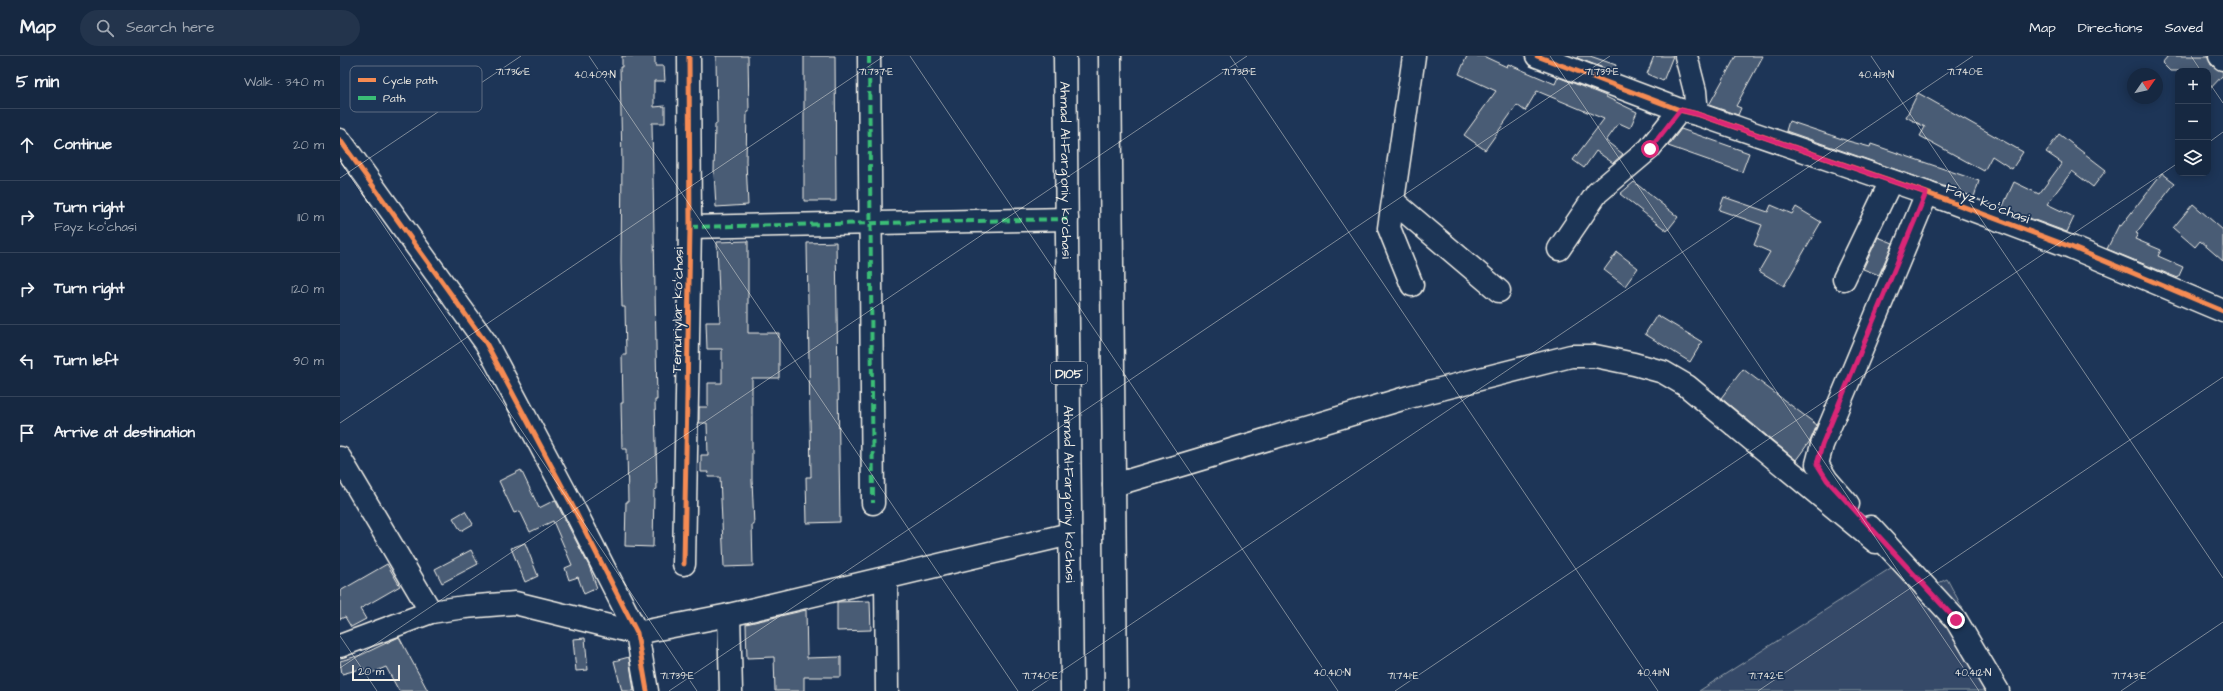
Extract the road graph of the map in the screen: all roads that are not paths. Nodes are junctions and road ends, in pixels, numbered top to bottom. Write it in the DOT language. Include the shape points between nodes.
graph roads {
  1 [pos="689,56"];
  2 [pos="869,56"];
  3 [pos="1065,56"];
  4 [pos="1110,56"];
  5 [pos="1414,56"];
  6 [pos="1537,56"];
  7 [pos="1686,56"];
  8 [pos="2220,56"];
  9 [pos="2223,59"];
  10 [pos="1688,112"];
  11 [pos="340,140"];
  12 [pos="1891,181"];
  13 [pos="1926,193"];
  14 [pos="1394,202"];
  15 [pos="1067,219"];
  16 [pos="870,225"];
  17 [pos="690,227"];
  18 [pos="1559,249"];
  19 [pos="1844,279"];
  20 [pos="1412,285"];
  21 [pos="1499,291"];
  22 [pos="2223,311"];
  23 [pos="340,458"];
  24 [pos="1114,485"];
  25 [pos="873,503"];
  26 [pos="1070,534"];
  27 [pos="1876,542"];
  28 [pos="684,564"];
  29 [pos="886,579"];
  30 [pos="431,612"];
  31 [pos="729,615"];
  32 [pos="637,633"];
  33 [pos="340,646"];
  34 [pos="647,691"];
  35 [pos="731,691"];
  36 [pos="887,691"];
  37 [pos="1072,691"];
  38 [pos="1116,691"];
  39 [pos="1998,691"];
  1 -- 17 [label="main road, Temuriylar koʻchasi"];
  2 -- 16 [label="main road"];
  3 -- 15 [label="main road, Ahmad Al-Farg'oniy ko'chasi / D105"];
  4 -- 24 [label="main road"];
  5 -- 14 [label="main road"];
  6 -- 10 [label="main road, Fayz koʻchasi"];
  7 -- 10 [label="main road" via="1694,91"];
  8 -- 9 [label="main road"];
  10 -- 12 [label="main road, Fayz koʻchasi"];
  10 -- 18 [label="main road" via="1650,149 1597,193"];
  11 -- 32 [label="main road" via="486,343"];
  12 -- 13 [label="main road, Fayz koʻchasi"];
  12 -- 19 [label="main road"];
  13 -- 22 [label="main road, Fayz koʻchasi" via="2071,247"];
  13 -- 39 [label="main road" via="1822,445 1817,464 1827,480 1956,620"];
  14 -- 20 [label="main road" via="1389,228"];
  14 -- 21 [label="main road"];
  15 -- 16 [label="main road"];
  15 -- 26 [label="main road, Ahmad Al-Farg'oniy ko'chasi / D105"];
  16 -- 17 [label="main road"];
  16 -- 25 [label="main road"];
  17 -- 28 [label="main road, Temuriylar koʻchasi"];
  23 -- 30 [label="main road"];
  24 -- 27 [label="main road" via="1409,397 1571,356 1595,356 1663,372 1687,386"];
  24 -- 38 [label="main road"];
  26 -- 29 [label="main road"];
  26 -- 37 [label="main road, Ahmad Al-Farg'oniy ko'chasi / D105"];
  29 -- 31 [label="main road"];
  29 -- 36 [label="main road"];
  30 -- 32 [label="main road" via="515,603"];
  30 -- 33 [label="main road"];
  31 -- 32 [label="main road"];
  31 -- 35 [label="main road"];
  32 -- 34 [label="main road"];
}
